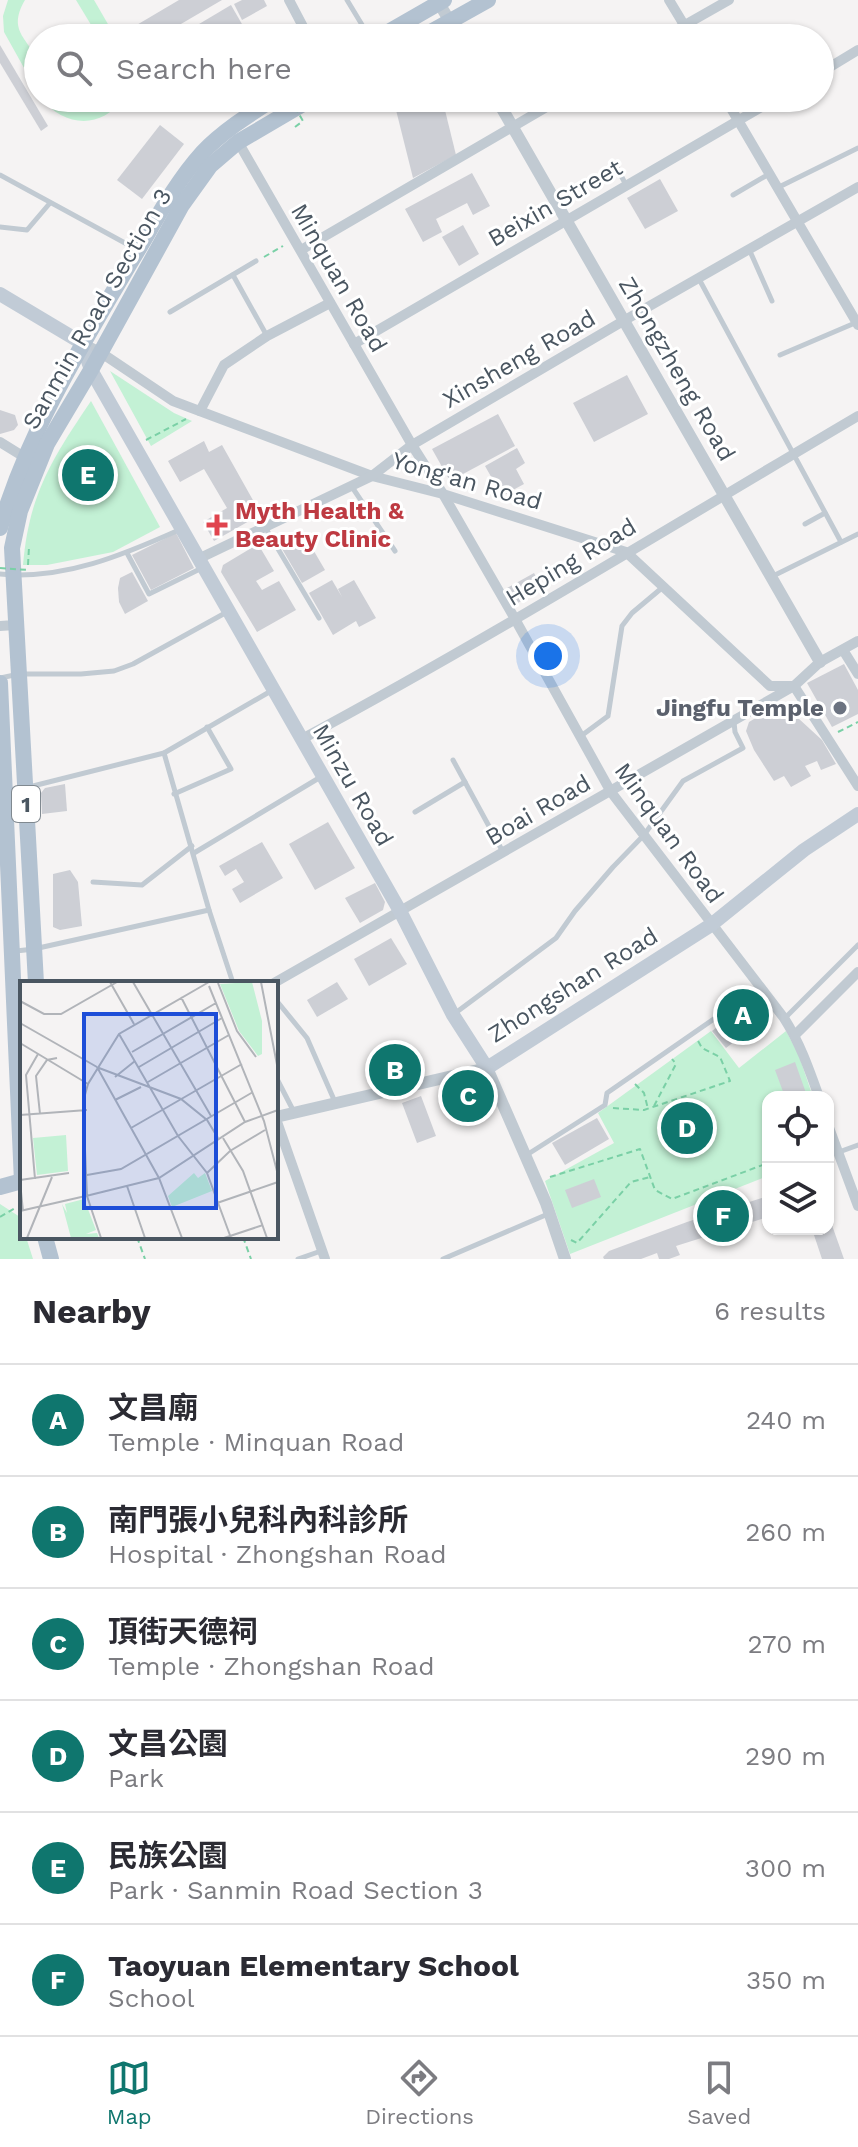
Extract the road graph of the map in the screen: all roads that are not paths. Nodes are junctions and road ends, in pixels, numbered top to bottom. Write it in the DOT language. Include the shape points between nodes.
graph roads {
  1 [pos="289,0"];
  2 [pos="347,0"];
  3 [pos="488,0"];
  4 [pos="669,0"];
  5 [pos="729,0"];
  6 [pos="440,1"];
  7 [pos="450,21"];
  8 [pos="302,24"];
  9 [pos="362,24"];
  10 [pos="401,24"];
  11 [pos="445,24"];
  12 [pos="452,24"];
  13 [pos="683,24"];
  14 [pos="686,24"];
  15 [pos="858,50"];
  16 [pos="834,65"];
  17 [pos="259,112"];
  18 [pos="283,112"];
  19 [pos="504,112"];
  20 [pos="538,112"];
  21 [pos="733,112"];
  22 [pos="753,112"];
  23 [pos="738,121"];
  24 [pos="513,127"];
  25 [pos="233,135"];
  26 [pos="858,148"];
  27 [pos="616,166"];
  28 [pos="769,173"];
  29 [pos="0,175"];
  30 [pos="626,185"];
  31 [pos="778,187"];
  32 [pos="858,187"];
  33 [pos="733,195"];
  34 [pos="50,203"];
  35 [pos="566,219"];
  36 [pos="798,221"];
  37 [pos="0,227"];
  38 [pos="749,249"];
  39 [pos="301,250"];
  40 [pos="138,251"];
  41 [pos="256,261"];
  42 [pos="233,275"];
  43 [pos="698,278"];
  44 [pos="0,294"];
  45 [pos="772,301"];
  46 [pos="330,303"];
  47 [pos="170,312"];
  48 [pos="625,320"];
  49 [pos="857,324"];
  50 [pos="267,336"];
  51 [pos="82,343"];
  52 [pos="354,344"];
  53 [pos="100,352"];
  54 [pos="780,355"];
  55 [pos="91,370"];
  56 [pos="200,411"];
  57 [pos="858,416"];
  58 [pos="0,442"];
  59 [pos="412,445"];
  60 [pos="793,454"];
  61 [pos="31,461"];
  62 [pos="372,476"];
  63 [pos="351,486"];
  64 [pos="443,494"];
  65 [pos="724,495"];
  66 [pos="825,513"];
  67 [pos="805,524"];
  68 [pos="265,527"];
  69 [pos="0,528"];
  70 [pos="181,529"];
  71 [pos="858,534"];
  72 [pos="841,542"];
  73 [pos="395,551"];
  74 [pos="626,552"];
  75 [pos="127,553"];
  76 [pos="200,563"];
  77 [pos="4,572"];
  78 [pos="772,577"];
  79 [pos="663,587"];
  80 [pos="228,611"];
  81 [pos="319,618"];
  82 [pos="515,619"];
  83 [pos="8,625"];
  84 [pos="858,641"];
  85 [pos="843,650"];
  86 [pos="820,662"];
  87 [pos="19,674"];
  88 [pos="858,674"];
  89 [pos="0,680"];
  90 [pos="794,686"];
  91 [pos="275,689"];
  92 [pos="734,721"];
  93 [pos="207,727"];
  94 [pos="581,737"];
  95 [pos="302,739"];
  96 [pos="164,753"];
  97 [pos="453,760"];
  98 [pos="324,775"];
  99 [pos="465,782"];
  100 [pos="858,786"];
  101 [pos="25,788"];
  102 [pos="5,790"];
  103 [pos="611,792"];
  104 [pos="174,794"];
  105 [pos="415,812"];
  106 [pos="858,814"];
  107 [pos="644,835"];
  108 [pos="192,846"];
  109 [pos="194,853"];
  110 [pos="503,853"];
  111 [pos="93,882"];
  112 [pos="209,910"];
  113 [pos="400,911"];
  114 [pos="711,925"];
  115 [pos="858,945"];
  116 [pos="34,949"];
  117 [pos="11,952"];
  118 [pos="858,972"];
  119 [pos="36,981"];
  120 [pos="232,981"];
  121 [pos="278,981"];
  122 [pos="760,987"];
  123 [pos="278,1002"];
  124 [pos="453,1015"];
  125 [pos="784,1018"];
  126 [pos="795,1035"];
  127 [pos="19,1043"];
  128 [pos="487,1068"];
  129 [pos="278,1081"];
  130 [pos="20,1089"];
  131 [pos="817,1091"];
  132 [pos="336,1103"];
  133 [pos="295,1113"];
  134 [pos="278,1117"];
  135 [pos="278,1124"];
  136 [pos="834,1142"];
  137 [pos="858,1145"];
  138 [pos="838,1153"];
  139 [pos="524,1157"];
  140 [pos="20,1182"];
  141 [pos="0,1187"];
  142 [pos="858,1206"];
  143 [pos="549,1214"];
  144 [pos="46,1239"];
  145 [pos="324,1255"];
  146 [pos="51,1259"];
  147 [pos="298,1259"];
  148 [pos="443,1259"];
  149 [pos="565,1259"];
  1 -- 8 [label="street"];
  2 -- 9 [label="lane"];
  3 -- 7 [label="main road"];
  4 -- 13 [label="street"];
  5 -- 14 [label="street"];
  6 -- 7 [label="street"];
  6 -- 10 [label="main road"];
  7 -- 11 [label="main road"];
  7 -- 12 [label="street"];
  15 -- 16 [label="street"];
  17 -- 25 [label="main road, Sanmin Road Section 3 / 1"];
  18 -- 25 [label="main road, Sanmin Road Section 3 / 1"];
  19 -- 24 [label="street, Zhongzheng Road"];
  20 -- 24 [label="street"];
  21 -- 23 [label="street"];
  22 -- 23 [label="street, Beixin Street"];
  23 -- 28 [label="street"];
  23 -- 30 [label="street, Beixin Street"];
  24 -- 35 [label="street, Zhongzheng Road"];
  24 -- 39 [label="street"];
  25 -- 39 [label="street, Minquan Road"];
  25 -- 40 [label="main road, Sanmin Road Section 3 / 1" via="202,153"];
  25 -- 53 [label="main road, Sanmin Road Section 3 / 1" via="182,205"];
  26 -- 31 [label="lane"];
  27 -- 30 [label="lane"];
  28 -- 31 [label="street"];
  28 -- 33 [label="lane"];
  29 -- 34 [label="lane"];
  30 -- 35 [label="street, Beixin Street"];
  31 -- 36 [label="street"];
  32 -- 36 [label="street, Xinsheng Road"];
  34 -- 37 [label="lane" via="27,230"];
  34 -- 40 [label="lane"];
  35 -- 48 [label="street, Zhongzheng Road"];
  35 -- 52 [label="street, Beixin Street"];
  36 -- 38 [label="street, Xinsheng Road"];
  36 -- 49 [label="street"];
  38 -- 43 [label="street, Xinsheng Road"];
  38 -- 45 [label="lane"];
  39 -- 46 [label="street, Minquan Road"];
  40 -- 51 [label="main road, Sanmin Road Section 3 / 1"];
  41 -- 42 [label="lane"];
  42 -- 47 [label="lane"];
  42 -- 50 [label="lane"];
  43 -- 48 [label="street, Xinsheng Road"];
  43 -- 60 [label="lane"];
  44 -- 51 [label="main road"];
  46 -- 50 [label="street"];
  46 -- 52 [label="street, Minquan Road"];
  48 -- 59 [label="street, Xinsheng Road"];
  48 -- 65 [label="street, Zhongzheng Road"];
  49 -- 54 [label="lane"];
  50 -- 56 [label="street" via="224,365"];
  51 -- 53 [label="street, Yong'an Road"];
  51 -- 55 [label="main road, Minzu Road"];
  51 -- 61 [label="main road, Sanmin Road Section 3 / 1"];
  52 -- 59 [label="street, Minquan Road"];
  53 -- 55 [label="main road, Sanmin Road Section 3 / 1"];
  53 -- 56 [label="street, Yong'an Road" via="173,401"];
  55 -- 61 [label="main road, Sanmin Road Section 3 / 1"];
  55 -- 70 [label="main road, Minzu Road"];
  56 -- 62 [label="street, Yong'an Road"];
  57 -- 60 [label="street, Heping Road"];
  58 -- 61 [label="street"];
  59 -- 62 [label="street, Xinsheng Road"];
  59 -- 64 [label="street, Minquan Road"];
  60 -- 65 [label="street, Heping Road"];
  60 -- 66 [label="lane"];
  61 -- 69 [label="main road, Sanmin Road Section 3 / 1"];
  61 -- 77 [label="main road, Sanmin Road Section 3 / 1"];
  62 -- 63 [label="street, Xinsheng Road"];
  62 -- 64 [label="street, Yong'an Road"];
  63 -- 68 [label="street, Xinsheng Road"];
  63 -- 73 [label="lane"];
  64 -- 74 [label="street, Yong'an Road"];
  64 -- 82 [label="street, Minquan Road"];
  65 -- 74 [label="street, Heping Road"];
  65 -- 78 [label="street, Zhongzheng Road"];
  66 -- 67 [label="lane"];
  66 -- 72 [label="lane"];
  68 -- 76 [label="street, Xinsheng Road"];
  68 -- 81 [label="lane"];
  70 -- 75 [label="lane"];
  70 -- 76 [label="main road, Minzu Road"];
  71 -- 72 [label="lane"];
  72 -- 78 [label="lane"];
  74 -- 79 [label="street, Yong'an Road"];
  74 -- 82 [label="street, Heping Road"];
  75 -- 76 [label="lane" via="149,594"];
  75 -- 77 [label="lane" via="41,574"];
  76 -- 80 [label="main road, Minzu Road"];
  77 -- 83 [label="main road, Sanmin Road Section 3 / 1"];
  78 -- 86 [label="street, Zhongzheng Road"];
  79 -- 90 [label="street, Yong'an Road" via="770,686"];
  79 -- 94 [label="lane" via="622,626 608,716"];
  80 -- 87 [label="lane" via="114,671"];
  80 -- 91 [label="main road, Minzu Road"];
  82 -- 94 [label="street, Minquan Road"];
  82 -- 95 [label="street, Heping Road"];
  83 -- 87 [label="main road, Sanmin Road Section 3 / 1"];
  84 -- 85 [label="street, Boai Road"];
  85 -- 86 [label="street, Boai Road"];
  85 -- 88 [label="street"];
  86 -- 90 [label="street, Boai Road"];
  87 -- 89 [label="lane"];
  87 -- 101 [label="main road, Sanmin Road Section 3 / 1"];
  89 -- 102 [label="main road, 1"];
  90 -- 92 [label="street, Boai Road"];
  90 -- 100 [label="street"];
  91 -- 93 [label="lane"];
  91 -- 95 [label="main road, Minzu Road"];
  92 -- 103 [label="street, Boai Road"];
  92 -- 107 [label="lane" via="743,748 683,781"];
  93 -- 96 [label="lane"];
  93 -- 104 [label="lane" via="231,769"];
  94 -- 103 [label="street, Minquan Road"];
  95 -- 98 [label="main road, Minzu Road"];
  96 -- 101 [label="lane"];
  96 -- 104 [label="lane"];
  97 -- 99 [label="lane"];
  98 -- 109 [label="lane"];
  98 -- 113 [label="main road, Minzu Road"];
  99 -- 105 [label="lane"];
  99 -- 110 [label="lane"];
  101 -- 102 [label="lane"];
  101 -- 116 [label="main road, Sanmin Road Section 3 / 1"];
  102 -- 117 [label="main road, 1"];
  103 -- 107 [label="street, Minquan Road"];
  103 -- 110 [label="street, Boai Road"];
  104 -- 108 [label="lane"];
  106 -- 114 [label="main road, Zhongshan Road"];
  107 -- 114 [label="street, Minquan Road"];
  107 -- 124 [label="lane" via="556,938"];
  108 -- 109 [label="lane"];
  108 -- 111 [label="lane" via="142,885"];
  109 -- 112 [label="lane"];
  110 -- 113 [label="street, Boai Road"];
  112 -- 116 [label="lane"];
  112 -- 120 [label="lane"];
  113 -- 121 [label="street, Boai Road"];
  113 -- 124 [label="main road, Minzu Road"];
  114 -- 122 [label="street, Minquan Road"];
  114 -- 128 [label="main road, Zhongshan Road"];
  115 -- 125 [label="lane"];
  116 -- 117 [label="lane"];
  116 -- 119 [label="main road, Sanmin Road Section 3 / 1"];
  117 -- 127 [label="main road, 1"];
  118 -- 126 [label="street"];
  122 -- 125 [label="street, Minquan Road"];
  122 -- 139 [label="lane" via="607,1093 605,1105"];
  123 -- 132 [label="lane" via="307,1038"];
  124 -- 128 [label="main road, Minzu Road"];
  125 -- 126 [label="street, Minquan Road"];
  126 -- 131 [label="street, Minquan Road"];
  127 -- 130 [label="main road, 1"];
  128 -- 132 [label="street, Zhongshan Road"];
  128 -- 139 [label="street, Minzu Road"];
  129 -- 133 [label="lane"];
  132 -- 133 [label="street, Zhongshan Road"];
  133 -- 134 [label="street, Zhongshan Road"];
  135 -- 145 [label="street"];
  136 -- 138 [label="street"];
  137 -- 138 [label="lane"];
  138 -- 142 [label="street"];
  139 -- 143 [label="street, Minzu Road"];
  140 -- 141 [label="main road, 1"];
  143 -- 148 [label="lane"];
  143 -- 149 [label="street, Minzu Road"];
  144 -- 146 [label="main road"];
  145 -- 147 [label="lane"];
}
